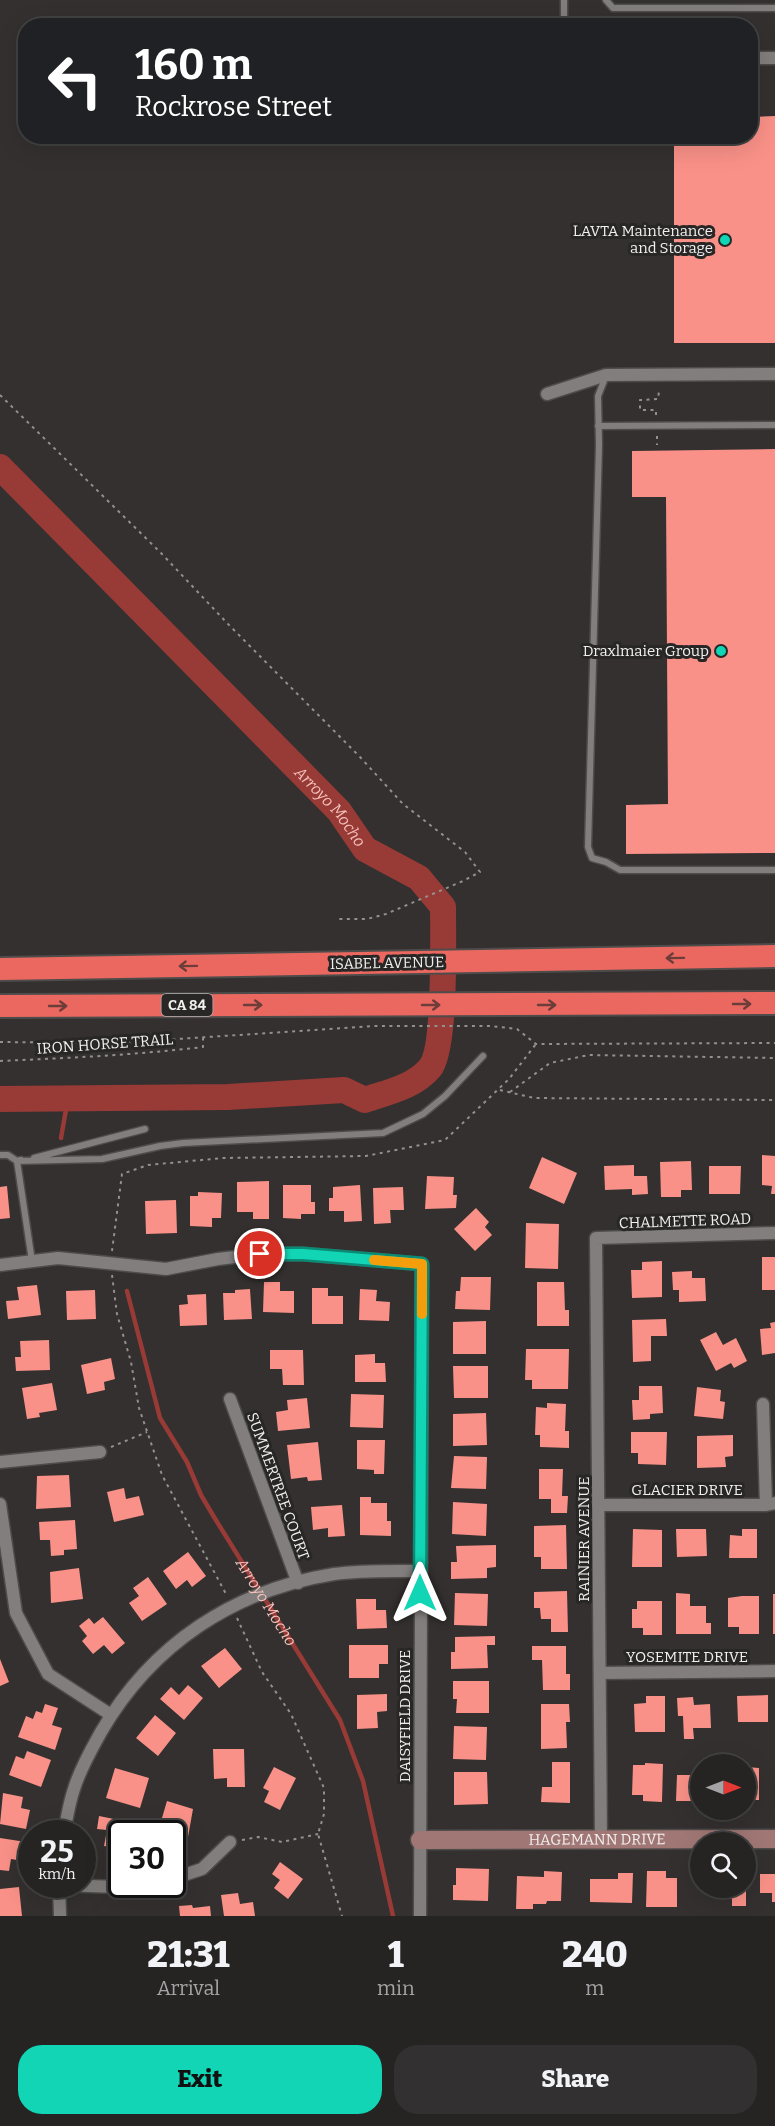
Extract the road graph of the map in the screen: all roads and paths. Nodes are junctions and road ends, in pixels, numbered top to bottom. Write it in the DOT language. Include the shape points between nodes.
graph roads {
  1 [pos="564,0"];
  2 [pos="606,0"];
  3 [pos="775,8"];
  4 [pos="564,18"];
  5 [pos="758,58"];
  6 [pos="775,58"];
  7 [pos="775,374"];
  8 [pos="606,375"];
  9 [pos="659,391"];
  10 [pos="547,394"];
  11 [pos="0,395"];
  12 [pos="656,415"];
  13 [pos="775,425"];
  14 [pos="598,426"];
  15 [pos="775,870"];
  16 [pos="336,919"];
  17 [pos="775,956"];
  18 [pos="0,969"];
  19 [pos="775,1004"];
  20 [pos="0,1006"];
  21 [pos="374,1016"];
  22 [pos="490,1016"];
  23 [pos="203,1038"];
  24 [pos="0,1042"];
  25 [pos="775,1043"];
  26 [pos="536,1044"];
  27 [pos="483,1056"];
  28 [pos="775,1058"];
  29 [pos="0,1061"];
  30 [pos="498,1090"];
  31 [pos="510,1092"];
  32 [pos="775,1100"];
  33 [pos="145,1129"];
  34 [pos="0,1155"];
  35 [pos="17,1161"];
  36 [pos="775,1233"];
  37 [pos="596,1238"];
  38 [pos="32,1261"];
  39 [pos="0,1265"];
  40 [pos="111,1265"];
  41 [pos="230,1399"];
  42 [pos="763,1404"];
  43 [pos="147,1432"];
  44 [pos="100,1452"];
  45 [pos="0,1462"];
  46 [pos="0,1504"];
  47 [pos="771,1504"];
  48 [pos="598,1505"];
  49 [pos="420,1571"];
  50 [pos="298,1583"];
  51 [pos="233,1605"];
  52 [pos="775,1671"];
  53 [pos="600,1673"];
  54 [pos="111,1715"];
  55 [pos="67,1820"];
  56 [pos="318,1834"];
  57 [pos="775,1839"];
  58 [pos="420,1840"];
  59 [pos="601,1840"];
  60 [pos="230,1842"];
  61 [pos="186,1874"];
  62 [pos="59,1898"];
  63 [pos="60,1916"];
  64 [pos="342,1916"];
  65 [pos="420,1916"];
  1 -- 4 [label="lane"];
  2 -- 3 [label="lane" via="613,9"];
  5 -- 6 [label="street"];
  7 -- 8 [label="street"];
  8 -- 10 [label="street"];
  8 -- 14 [label="lane" via="598,396"];
  9 -- 12 [label="path" via="658,399 640,400 640,410 656,410"];
  11 -- 16 [label="path" via="161,553 403,804 465,852 480,872 386,914 367,919"];
  13 -- 14 [label="lane"];
  14 -- 15 [label="lane" via="588,847 592,858 620,870"];
  17 -- 18 [label="highway, ISABEL AVENUE, one-way"];
  22 -- 19 [label="highway, CA 84, one-way"];
  20 -- 21 [label="highway, CA 84, one-way"];
  21 -- 22 [label="highway, CA 84, one-way"];
  21 -- 22 [label="path"];
  21 -- 23 [label="path"];
  22 -- 26 [label="path"];
  23 -- 24 [label="path" via="117,1043"];
  23 -- 29 [label="path, IRON HORSE TRAIL" via="202,1047"];
  25 -- 26 [label="path"];
  26 -- 30 [label="path"];
  27 -- 35 [label="lane" via="423,1114 383,1133 183,1143 102,1159"];
  28 -- 31 [label="path" via="589,1055 550,1063"];
  30 -- 31 [label="path"];
  30 -- 40 [label="path" via="445,1140 366,1156 223,1158 148,1165 122,1174"];
  31 -- 32 [label="path" via="534,1098 593,1100"];
  33 -- 35 [label="lane"];
  34 -- 35 [label="lane"];
  35 -- 38 [label="lane"];
  36 -- 37 [label="street, CHALMETTE ROAD"];
  37 -- 48 [label="street, RAINIER AVENUE"];
  38 -- 39 [label="street"];
  38 -- 40 [label="street" via="58,1258"];
  40 -- 43 [label="path" via="117,1314"];
  40 -- 49 [label="street, DAISYFIELD DRIVE" via="166,1269 218,1259 303,1254 422,1264"];
  41 -- 50 [label="street, SUMMERTREE COURT"];
  42 -- 47 [label="street"];
  43 -- 44 [label="path"];
  43 -- 51 [label="path" via="162,1475"];
  44 -- 45 [label="street"];
  46 -- 54 [label="street" via="16,1613 48,1674"];
  47 -- 48 [label="street, GLACIER DRIVE"];
  48 -- 53 [label="street, RAINIER AVENUE"];
  49 -- 50 [label="street" via="334,1574"];
  49 -- 58 [label="street, DAISYFIELD DRIVE"];
  50 -- 51 [label="street"];
  51 -- 54 [label="street" via="168,1649"];
  51 -- 56 [label="path" via="261,1671 291,1714 324,1788 324,1814"];
  52 -- 53 [label="street, YOSEMITE DRIVE"];
  53 -- 59 [label="street, RAINIER AVENUE"];
  54 -- 55 [label="street" via="89,1752 74,1788"];
  56 -- 60 [label="path" via="282,1842 258,1837"];
  56 -- 64 [label="path"];
  57 -- 59 [label="street, HAGEMANN DRIVE"];
  58 -- 59 [label="street, HAGEMANN DRIVE"];
  58 -- 65 [label="street, DAISYFIELD DRIVE"];
  60 -- 61 [label="street" via="202,1869"];
  62 -- 63 [label="street"];
}
